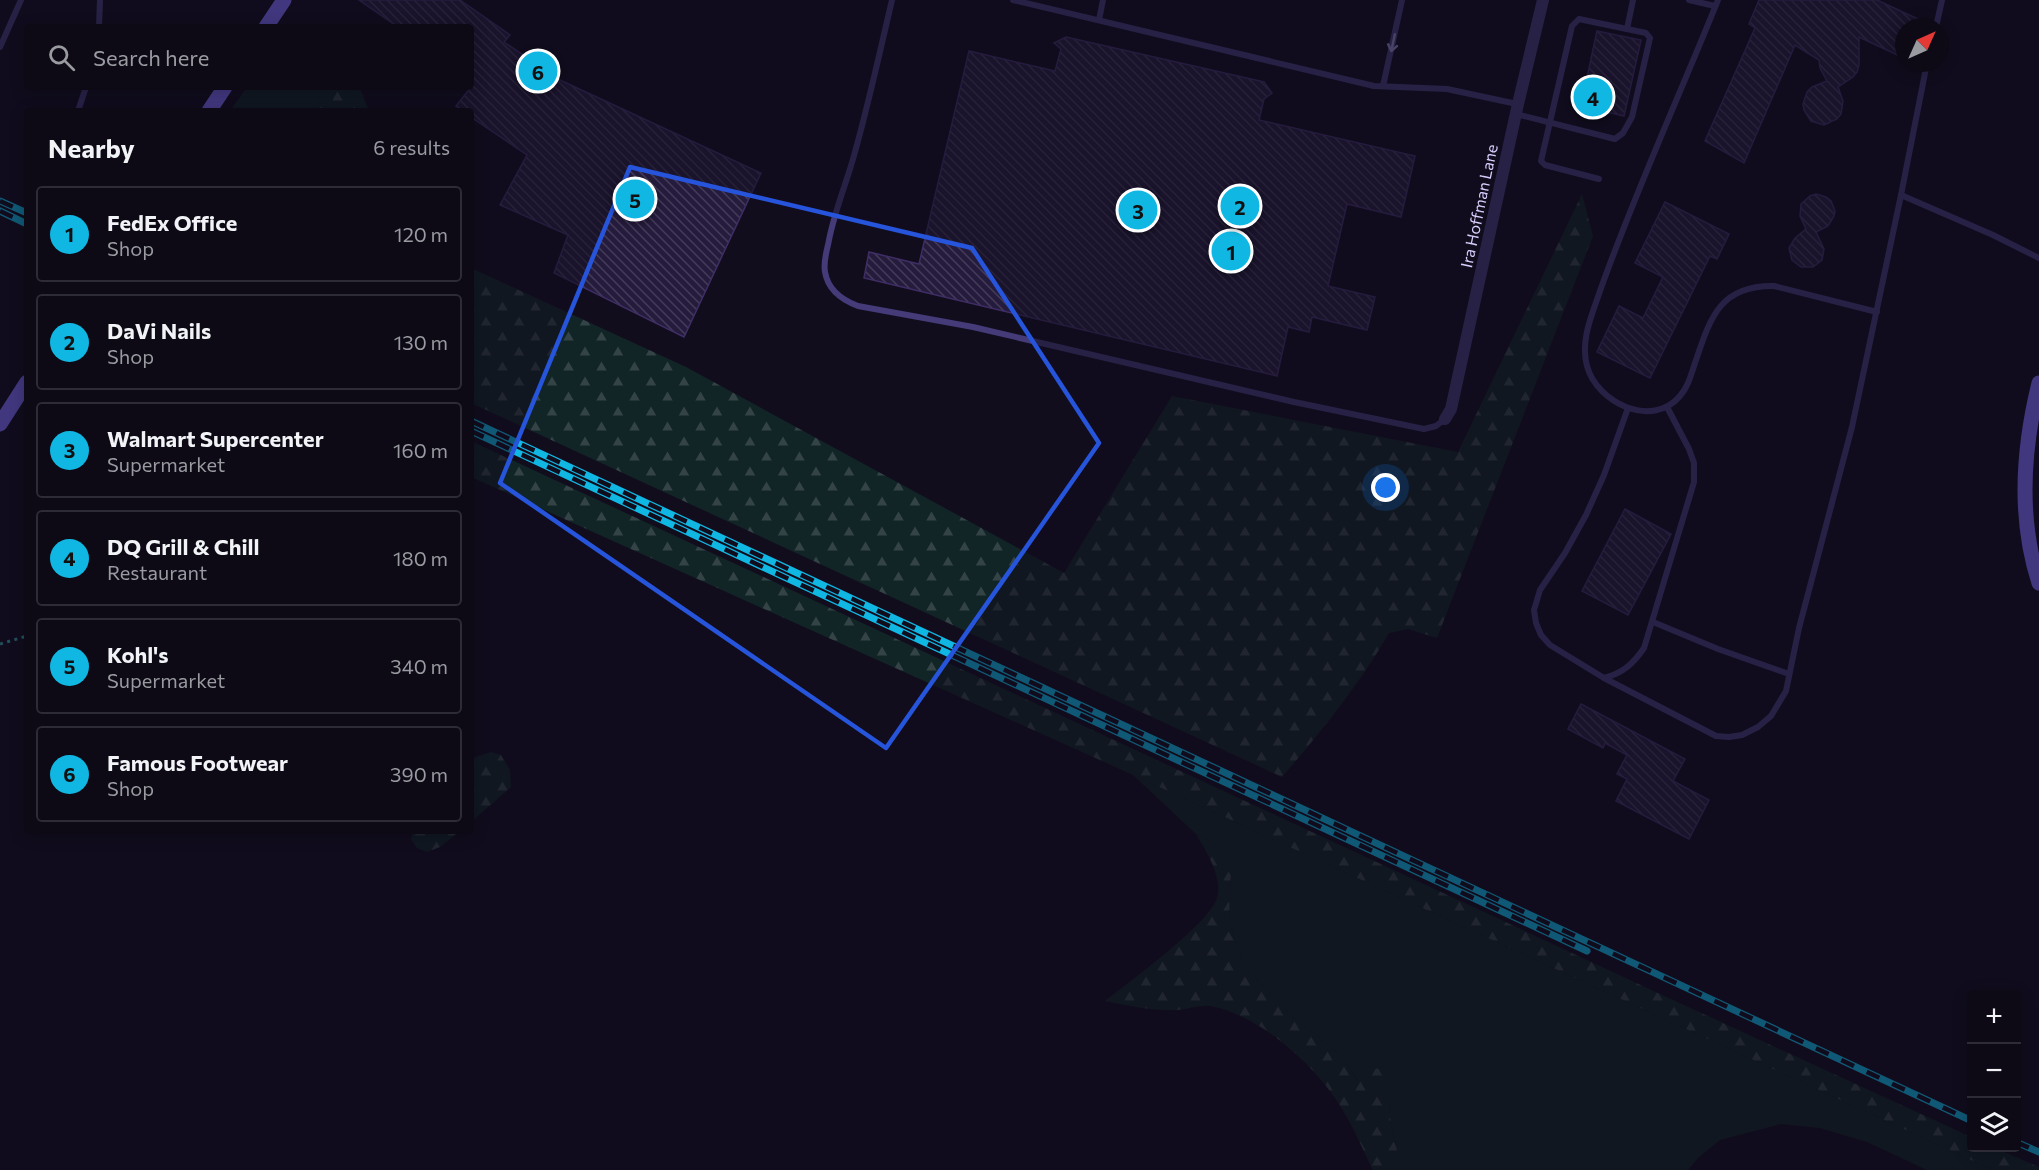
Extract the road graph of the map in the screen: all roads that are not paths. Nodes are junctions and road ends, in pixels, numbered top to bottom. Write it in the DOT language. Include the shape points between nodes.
graph roads {
  1 [pos="21,0"];
  2 [pos="100,0"];
  3 [pos="284,0"];
  4 [pos="892,0"];
  5 [pos="1013,0"];
  6 [pos="1103,0"];
  7 [pos="1402,0"];
  8 [pos="1543,0"];
  9 [pos="1633,0"];
  10 [pos="1689,0"];
  11 [pos="1932,0"];
  12 [pos="1942,2"];
  13 [pos="1716,3"];
  14 [pos="1938,18"];
  15 [pos="1099,20"];
  16 [pos="99,24"];
  17 [pos="268,24"];
  18 [pos="1627,29"];
  19 [pos="0,47"];
  20 [pos="1925,72"];
  21 [pos="1383,86"];
  22 [pos="86,90"];
  23 [pos="223,90"];
  24 [pos="79,108"];
  25 [pos="211,108"];
  26 [pos="1517,109"];
  27 [pos="1550,123"];
  28 [pos="1599,179"];
  29 [pos="1901,195"];
  30 [pos="2039,258"];
  31 [pos="1877,312"];
  32 [pos="2039,383"];
  33 [pos="24,387"];
  34 [pos="1667,407"];
  35 [pos="1628,408"];
  36 [pos="2035,416"];
  37 [pos="1445,419"];
  38 [pos="0,424"];
  39 [pos="2039,583"];
  40 [pos="1653,622"];
  41 [pos="1789,674"];
  42 [pos="1604,678"];
  1 -- 19 [label="lane"];
  2 -- 16 [label="lane"];
  3 -- 17 [label="street"];
  4 -- 37 [label="lane" via="825,260 829,284 846,302 1424,429"];
  5 -- 15 [label="lane"];
  6 -- 15 [label="lane"];
  7 -- 21 [label="lane, one-way"];
  8 -- 26 [label="street, Ira Hoffman Lane"];
  9 -- 18 [label="lane"];
  10 -- 13 [label="lane"];
  11 -- 12 [label="lane"];
  12 -- 14 [label="lane"];
  13 -- 35 [label="lane" via="1586,330 1591,377 1601,391"];
  15 -- 21 [label="lane"];
  18 -- 27 [label="lane" via="1579,19 1572,26"];
  18 -- 27 [label="lane" via="1646,33 1650,38 1632,117 1623,133 1615,139"];
  20 -- 29 [label="lane"];
  21 -- 26 [label="lane" via="1447,89"];
  22 -- 24 [label="lane"];
  23 -- 25 [label="street"];
  26 -- 27 [label="lane"];
  26 -- 37 [label="street, Ira Hoffman Lane" via="1451,409"];
  27 -- 28 [label="lane" via="1541,161"];
  29 -- 30 [label="lane"];
  29 -- 31 [label="lane"];
  31 -- 34 [label="lane" via="1784,288 1747,289 1730,297 1717,310 1687,387"];
  31 -- 41 [label="lane"];
  32 -- 36 [label="street"];
  33 -- 38 [label="street"];
  34 -- 35 [label="lane" via="1654,411"];
  34 -- 40 [label="lane" via="1689,448 1694,482"];
  35 -- 42 [label="lane" via="1586,515 1540,590 1534,610 1541,635 1549,644"];
  36 -- 39 [label="street" via="2026,450 2025,493"];
  40 -- 41 [label="lane"];
  40 -- 42 [label="lane" via="1636,660 1628,668"];
  41 -- 42 [label="lane" via="1783,697 1771,716 1742,735 1729,737 1708,733"];
}
